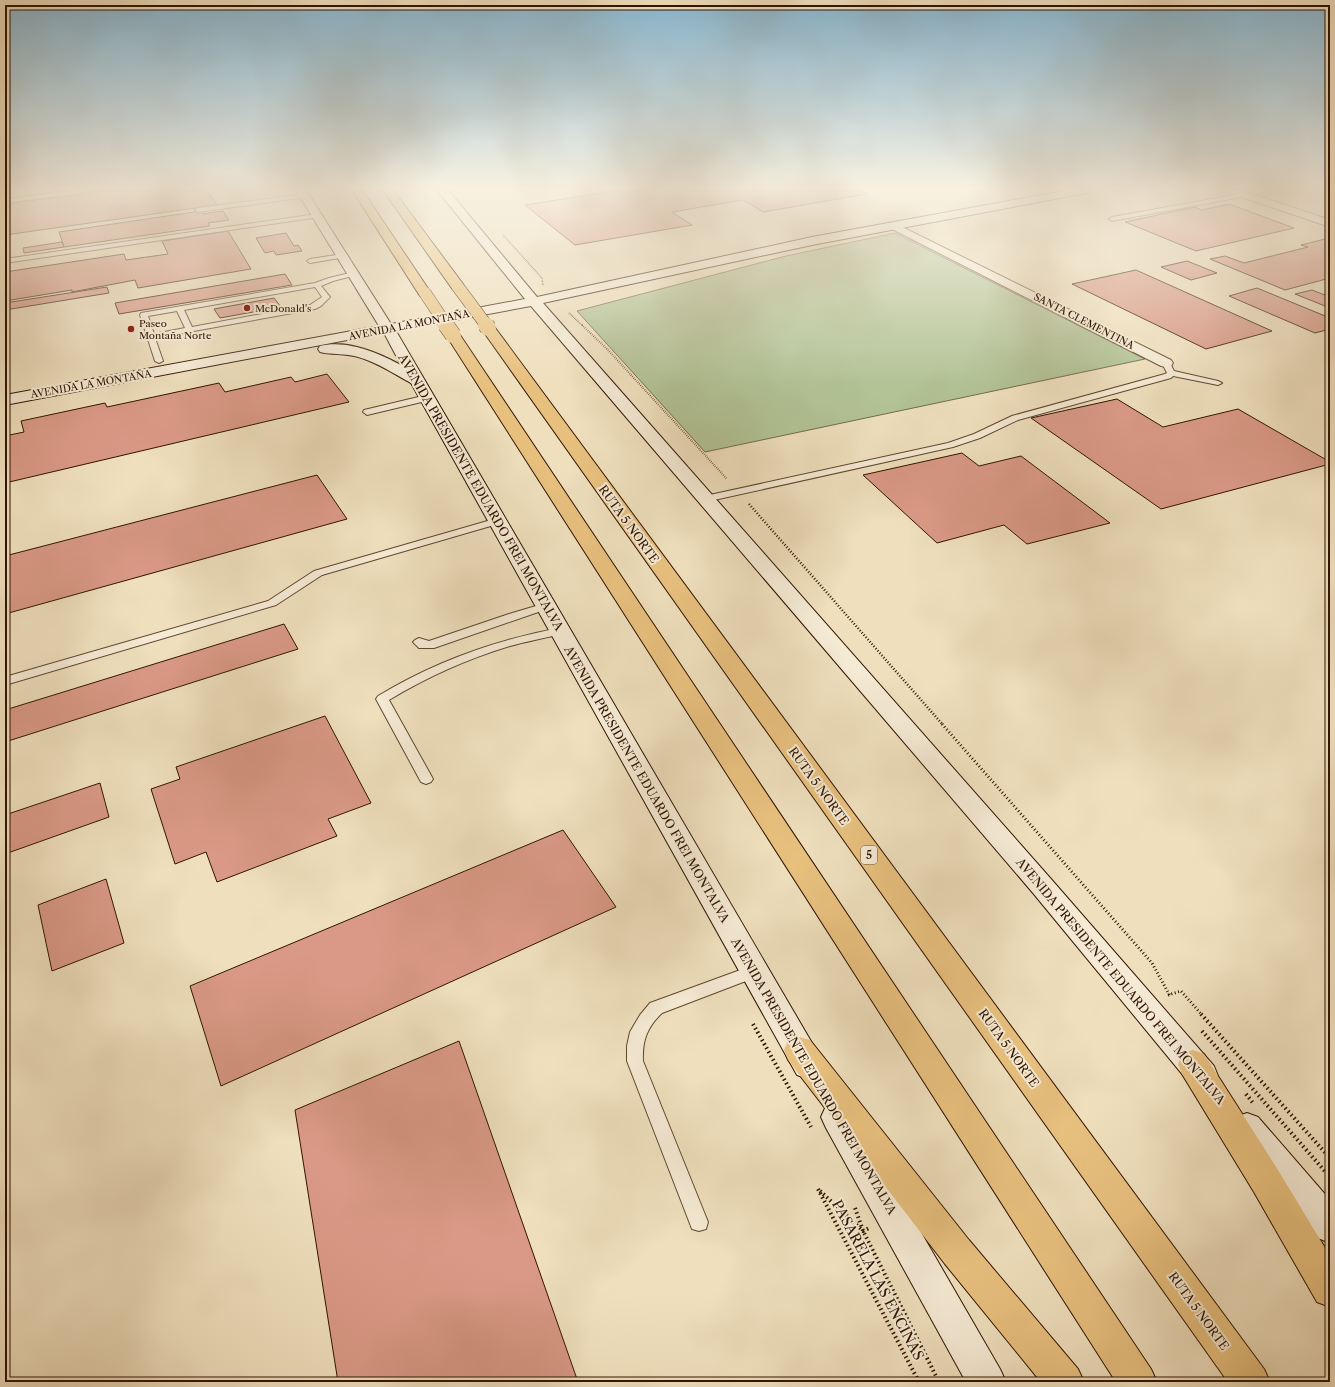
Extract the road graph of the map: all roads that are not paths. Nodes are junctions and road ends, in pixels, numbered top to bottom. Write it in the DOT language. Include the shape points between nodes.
graph roads {
  1 [pos="53,255"];
  2 [pos="400,255"];
  3 [pos="435,255"];
  4 [pos="500,255"];
  5 [pos="726,255"];
  6 [pos="745,255"];
  7 [pos="950,255"];
  8 [pos="343,256"];
  9 [pos="5,261"];
  10 [pos="310,261"];
  11 [pos="354,274"];
  12 [pos="316,285"];
  13 [pos="538,297"];
  14 [pos="180,309"];
  15 [pos="385,324"];
  16 [pos="190,330"];
  17 [pos="151,337"];
  18 [pos="240,356"];
  19 [pos="159,361"];
  20 [pos="1169,368"];
  21 [pos="1218,383"];
  22 [pos="423,390"];
  23 [pos="5,392"];
  24 [pos="5,400"];
  25 [pos="367,412"];
  26 [pos="705,499"];
  27 [pos="498,521"];
  28 [pos="546,606"];
  29 [pos="560,631"];
  30 [pos="419,642"];
  31 [pos="5,681"];
  32 [pos="426,779"];
  33 [pos="754,971"];
  34 [pos="799,1050"];
  35 [pos="1193,1064"];
  36 [pos="699,1222"];
  37 [pos="1330,1226"];
  38 [pos="1330,1289"];
  39 [pos="987,1382"];
  40 [pos="1065,1382"];
  41 [pos="1138,1382"];
  42 [pos="1251,1382"];
  1 -- 9 [label="lane"];
  2 -- 41 [label="highway, bridge"];
  3 -- 42 [label="highway, RUTA 5 NORTE / 5, bridge"];
  4 -- 13 [label="main road, AVENIDA PRESIDENTE EDUARDO FREI MONTALVA"];
  5 -- 13 [label="main road, AVENIDA LA MONTAÑA"];
  6 -- 13 [label="main road, AVENIDA LA MONTAÑA"];
  7 -- 20 [label="main road, SANTA CLEMENTINA"];
  8 -- 10 [label="lane"];
  8 -- 11 [label="main road, AVENIDA PRESIDENTE EDUARDO FREI MONTALVA"];
  11 -- 12 [label="lane" via="331,278"];
  11 -- 15 [label="main road, AVENIDA PRESIDENTE EDUARDO FREI MONTALVA"];
  12 -- 14 [label="lane"];
  12 -- 16 [label="lane" via="326,298 318,304"];
  13 -- 15 [label="main road, AVENIDA LA MONTAÑA"];
  13 -- 26 [label="main road, AVENIDA PRESIDENTE EDUARDO FREI MONTALVA"];
  14 -- 16 [label="lane"];
  14 -- 17 [label="lane" via="144,315"];
  15 -- 18 [label="main road, AVENIDA LA MONTAÑA"];
  15 -- 19 [label="main road, AVENIDA LA MONTAÑA"];
  15 -- 22 [label="main road, AVENIDA PRESIDENTE EDUARDO FREI MONTALVA"];
  16 -- 17 [label="lane"];
  17 -- 19 [label="lane"];
  18 -- 22 [label="main road" via="303,350 343,350 373,356"];
  18 -- 24 [label="main road, AVENIDA LA MONTAÑA"];
  19 -- 23 [label="main road, AVENIDA LA MONTAÑA"];
  20 -- 21 [label="lane"];
  20 -- 26 [label="lane" via="1168,376 1015,418 977,436 950,445"];
  22 -- 25 [label="lane"];
  22 -- 27 [label="main road, AVENIDA PRESIDENTE EDUARDO FREI MONTALVA"];
  26 -- 35 [label="main road, AVENIDA PRESIDENTE EDUARDO FREI MONTALVA" via="1042,886"];
  27 -- 28 [label="main road, AVENIDA PRESIDENTE EDUARDO FREI MONTALVA"];
  27 -- 31 [label="lane" via="318,573 272,603"];
  28 -- 29 [label="main road, AVENIDA PRESIDENTE EDUARDO FREI MONTALVA"];
  28 -- 30 [label="lane" via="430,645"];
  29 -- 32 [label="lane" via="470,656 419,677 382,699"];
  29 -- 33 [label="main road, AVENIDA PRESIDENTE EDUARDO FREI MONTALVA"];
  33 -- 34 [label="main road, AVENIDA PRESIDENTE EDUARDO FREI MONTALVA"];
  33 -- 36 [label="lane" via="656,1008 641,1025 636,1036 634,1049 637,1068"];
  34 -- 39 [label="main road, AVENIDA PRESIDENTE EDUARDO FREI MONTALVA"];
  34 -- 40 [label="highway" via="957,1252"];
  35 -- 37 [label="main road, AVENIDA PRESIDENTE EDUARDO FREI MONTALVA"];
  35 -- 38 [label="highway"];
}
